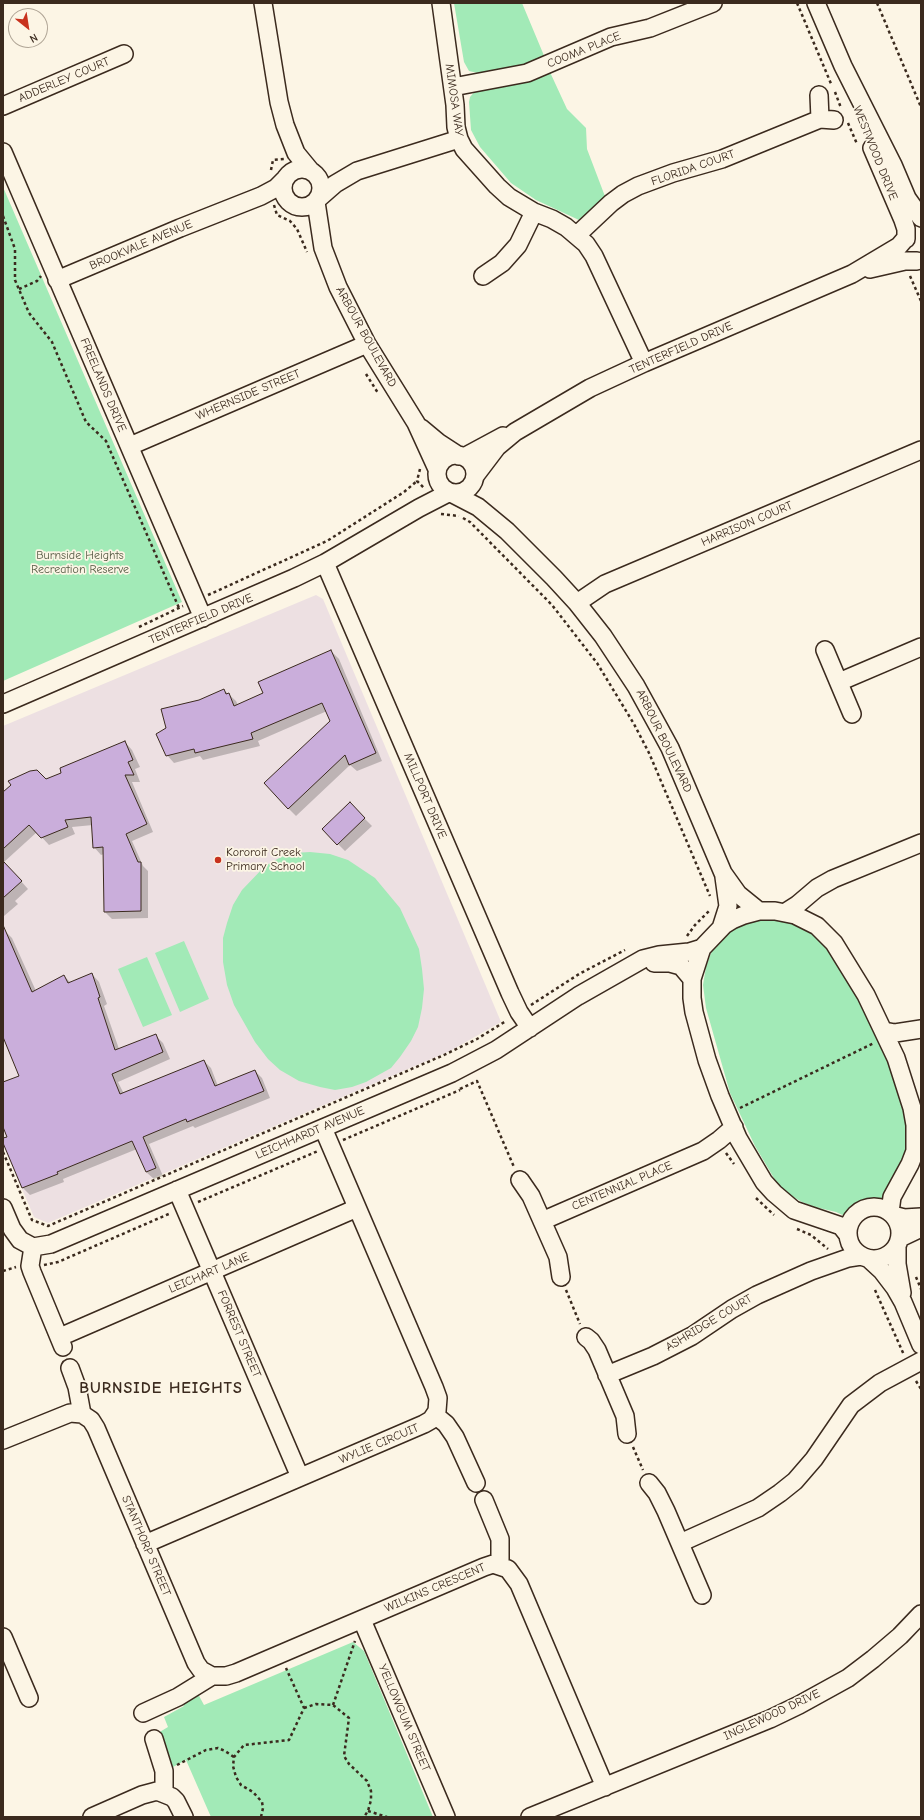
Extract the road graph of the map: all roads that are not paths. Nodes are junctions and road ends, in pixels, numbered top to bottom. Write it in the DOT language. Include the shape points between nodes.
graph roads {
  1 [pos="263,3"];
  2 [pos="441,3"];
  3 [pos="712,3"];
  4 [pos="816,3"];
  5 [pos="124,54"];
  6 [pos="843,66"];
  7 [pos="453,87"];
  8 [pos="819,95"];
  9 [pos="3,106"];
  10 [pos="285,125"];
  11 [pos="459,139"];
  12 [pos="3,152"];
  13 [pos="368,166"];
  14 [pos="312,171"];
  15 [pos="286,177"];
  16 [pos="317,200"];
  17 [pos="293,205"];
  18 [pos="224,210"];
  19 [pos="534,212"];
  20 [pos="921,218"];
  21 [pos="921,226"];
  22 [pos="577,235"];
  23 [pos="906,239"];
  24 [pos="323,248"];
  25 [pos="919,263"];
  26 [pos="55,273"];
  27 [pos="852,274"];
  28 [pos="484,276"];
  29 [pos="367,344"];
  30 [pos="644,363"];
  31 [pos="416,424"];
  32 [pos="515,432"];
  33 [pos="130,446"];
  34 [pos="921,450"];
  35 [pos="461,456"];
  36 [pos="437,472"];
  37 [pos="475,478"];
  38 [pos="450,493"];
  39 [pos="392,523"];
  40 [pos="507,532"];
  41 [pos="325,563"];
  42 [pos="577,604"];
  43 [pos="203,618"];
  44 [pos="921,647"];
  45 [pos="825,650"];
  46 [pos="839,682"];
  47 [pos="3,704"];
  48 [pos="852,714"];
  49 [pos="921,843"];
  50 [pos="723,873"];
  51 [pos="850,873"];
  52 [pos="759,912"];
  53 [pos="786,912"];
  54 [pos="817,926"];
  55 [pos="721,928"];
  56 [pos="702,948"];
  57 [pos="622,971"];
  58 [pos="692,979"];
  59 [pos="530,1028"];
  60 [pos="921,1029"];
  61 [pos="921,1033"];
  62 [pos="885,1034"];
  63 [pos="896,1058"];
  64 [pos="731,1121"];
  65 [pos="323,1128"];
  66 [pos="703,1152"];
  67 [pos="747,1153"];
  68 [pos="520,1180"];
  69 [pos="177,1190"];
  70 [pos="3,1208"];
  71 [pos="357,1208"];
  72 [pos="892,1214"];
  73 [pos="921,1217"];
  74 [pos="542,1221"];
  75 [pos="921,1228"];
  76 [pos="848,1237"];
  77 [pos="898,1242"];
  78 [pos="33,1247"];
  79 [pos="865,1257"];
  80 [pos="212,1271"];
  81 [pos="811,1271"];
  82 [pos="561,1277"];
  83 [pos="903,1302"];
  84 [pos="586,1337"];
  85 [pos="921,1345"];
  86 [pos="915,1364"];
  87 [pos="70,1368"];
  88 [pos="608,1375"];
  89 [pos="82,1414"];
  90 [pos="435,1415"];
  91 [pos="627,1434"];
  92 [pos="3,1440"];
  93 [pos="300,1478"];
  94 [pos="476,1483"];
  95 [pos="649,1483"];
  96 [pos="484,1500"];
  97 [pos="680,1543"];
  98 [pos="146,1544"];
  99 [pos="500,1565"];
  100 [pos="702,1595"];
  101 [pos="921,1614"];
  102 [pos="362,1620"];
  103 [pos="3,1637"];
  104 [pos="212,1676"];
  105 [pos="29,1698"];
  106 [pos="143,1713"];
  107 [pos="154,1739"];
  108 [pos="605,1787"];
  109 [pos="164,1793"];
  110 [pos="92,1817"];
  111 [pos="184,1817"];
  112 [pos="446,1817"];
  113 [pos="530,1817"];
  114 [pos="542,1817"];
  1 -- 10 [label="street"];
  2 -- 7 [label="street, MIMOSA WAY"];
  3 -- 7 [label="street, COOMA PLACE" via="650,28 611,37 527,73"];
  4 -- 6 [label="street, WESTWOOD DRIVE"];
  5 -- 9 [label="street, ADDERLEY COURT"];
  6 -- 20 [label="street, WESTWOOD DRIVE" via="907,198"];
  6 -- 23 [label="street, WESTWOOD DRIVE" via="864,129 903,220"];
  7 -- 11 [label="street, MIMOSA WAY"];
  8 -- 22 [label="street, FLORIDA COURT" via="827,119 722,159 638,186 623,194"];
  10 -- 14 [label="street" via="296,153"];
  10 -- 15 [label="street"];
  11 -- 13 [label="street"];
  11 -- 19 [label="street, MIMOSA WAY" via="464,149 496,186"];
  12 -- 26 [label="street, FREELANDS DRIVE"];
  13 -- 14 [label="street"];
  13 -- 16 [label="street" via="341,179"];
  14 -- 15 [label="street" via="298,169"];
  14 -- 16 [label="street" via="321,184"];
  15 -- 17 [label="street" via="283,193"];
  15 -- 18 [label="street, BROOKVALE AVENUE" via="276,188 261,196"];
  16 -- 17 [label="street" via="303,208"];
  16 -- 24 [label="street, ARBOUR BOULEVARD"];
  17 -- 18 [label="street, BROOKVALE AVENUE" via="275,202"];
  17 -- 24 [label="street, ARBOUR BOULEVARD"];
  18 -- 26 [label="street, BROOKVALE AVENUE"];
  19 -- 22 [label="street, MIMOSA WAY" via="552,219"];
  19 -- 28 [label="street" via="518,245 502,263"];
  21 -- 23 [label="street, TENTERFIELD DRIVE" via="912,229"];
  22 -- 30 [label="street, MIMOSA WAY" via="594,256"];
  23 -- 25 [label="street, WESTWOOD DRIVE" via="906,252"];
  23 -- 27 [label="street, TENTERFIELD DRIVE" via="899,246"];
  24 -- 29 [label="street, ARBOUR BOULEVARD" via="338,287"];
  25 -- 27 [label="street, TENTERFIELD DRIVE" via="905,261"];
  26 -- 33 [label="street, FREELANDS DRIVE"];
  27 -- 30 [label="street, TENTERFIELD DRIVE"];
  29 -- 31 [label="street, ARBOUR BOULEVARD"];
  29 -- 33 [label="street, WHERNSIDE STREET"];
  30 -- 32 [label="street, TENTERFIELD DRIVE" via="590,388"];
  31 -- 35 [label="street" via="439,443"];
  31 -- 36 [label="street"];
  32 -- 35 [label="street, TENTERFIELD DRIVE"];
  32 -- 37 [label="street, TENTERFIELD DRIVE" via="497,447"];
  33 -- 43 [label="street, FREELANDS DRIVE"];
  34 -- 42 [label="street, HARRISON COURT" via="605,584"];
  35 -- 36 [label="street" via="448,457 440,464"];
  35 -- 37 [label="street" via="472,465"];
  36 -- 38 [label="street" via="440,485"];
  36 -- 39 [label="street, TENTERFIELD DRIVE" via="425,495"];
  37 -- 38 [label="street" via="468,489"];
  37 -- 40 [label="street" via="483,498"];
  38 -- 39 [label="street, TENTERFIELD DRIVE"];
  38 -- 40 [label="street" via="478,507"];
  39 -- 41 [label="street, TENTERFIELD DRIVE"];
  40 -- 42 [label="street, ARBOUR BOULEVARD"];
  41 -- 43 [label="street, TENTERFIELD DRIVE"];
  41 -- 59 [label="street, MILLPORT DRIVE" via="510,993"];
  42 -- 50 [label="street, ARBOUR BOULEVARD" via="621,662 658,726"];
  43 -- 47 [label="street, TENTERFIELD DRIVE"];
  44 -- 46 [label="street"];
  45 -- 46 [label="street"];
  46 -- 48 [label="street"];
  49 -- 51 [label="street"];
  50 -- 52 [label="street" via="738,894"];
  50 -- 55 [label="street" via="728,906"];
  51 -- 53 [label="street" via="825,883"];
  51 -- 54 [label="street" via="829,888 817,902 813,917"];
  52 -- 53 [label="street"];
  52 -- 55 [label="street" via="744,915"];
  53 -- 54 [label="street"];
  54 -- 62 [label="street" via="834,943 851,968"];
  55 -- 56 [label="street"];
  56 -- 57 [label="street" via="650,957"];
  56 -- 58 [label="street"];
  57 -- 58 [label="street" via="642,965 670,963 685,970"];
  57 -- 59 [label="street, LEICHHARDT AVENUE"];
  58 -- 64 [label="street" via="692,998 697,1022 713,1079"];
  59 -- 65 [label="street, LEICHHARDT AVENUE" via="496,1050 452,1073"];
  60 -- 62 [label="street"];
  61 -- 63 [label="street" via="903,1045"];
  62 -- 63 [label="street"];
  63 -- 72 [label="street" via="912,1108 916,1140 910,1164 892,1197"];
  64 -- 66 [label="street" via="719,1140"];
  64 -- 67 [label="street"];
  65 -- 69 [label="street, LEICHHARDT AVENUE"];
  65 -- 71 [label="street"];
  66 -- 67 [label="street" via="731,1147"];
  66 -- 74 [label="street, CENTENNIAL PLACE"];
  67 -- 76 [label="street" via="764,1182 785,1203 803,1213 841,1226"];
  68 -- 74 [label="street" via="531,1196"];
  69 -- 78 [label="street, LEICHHARDT AVENUE" via="51,1244"];
  69 -- 80 [label="street, FORREST STREET"];
  70 -- 78 [label="street" via="16,1236 23,1243"];
  71 -- 80 [label="street, LEICHART LANE"];
  71 -- 90 [label="street" via="438,1398 439,1404"];
  72 -- 73 [label="street" via="904,1218"];
  72 -- 76 [label="street" via="876,1207 862,1210 851,1220"];
  72 -- 77 [label="street" via="900,1230"];
  74 -- 82 [label="street" via="560,1265"];
  75 -- 77 [label="street"];
  76 -- 79 [label="street" via="855,1251"];
  76 -- 81 [label="street" via="849,1244 845,1249"];
  77 -- 79 [label="street" via="892,1252 885,1256 877,1259"];
  77 -- 83 [label="street" via="897,1264"];
  78 -- 80 [label="street, LEICHART LANE" via="30,1266 62,1342"];
  79 -- 81 [label="street" via="848,1258"];
  79 -- 83 [label="street" via="889,1278"];
  80 -- 93 [label="street, FORREST STREET"];
  81 -- 88 [label="street, ASHRIDGE COURT" via="757,1295 674,1346"];
  83 -- 85 [label="street"];
  84 -- 88 [label="street" via="597,1350"];
  86 -- 97 [label="street" via="880,1383 851,1405 814,1460 780,1493 746,1514"];
  87 -- 89 [label="street"];
  88 -- 91 [label="street" via="625,1416"];
  89 -- 92 [label="street" via="62,1415"];
  89 -- 98 [label="street, STANTHORP STREET" via="91,1420 96,1428"];
  90 -- 93 [label="street, WYLIE CIRCUIT" via="424,1424"];
  90 -- 94 [label="street" via="446,1424 455,1437"];
  93 -- 98 [label="street, WYLIE CIRCUIT"];
  95 -- 97 [label="street" via="657,1493"];
  96 -- 99 [label="street" via="500,1540"];
  97 -- 100 [label="street"];
  98 -- 104 [label="street, STANTHORP STREET" via="196,1663 201,1670"];
  99 -- 102 [label="street, WILKINS CRESCENT" via="484,1567"];
  99 -- 108 [label="street, WILKINS CRESCENT" via="512,1572 519,1584"];
  101 -- 108 [label="street, INGLEWOOD DRIVE" via="873,1660 848,1678 799,1705"];
  102 -- 104 [label="street, WILKINS CRESCENT" via="236,1673"];
  102 -- 112 [label="street, YELLOWGUM STREET"];
  103 -- 105 [label="street"];
  104 -- 106 [label="street, WILKINS CRESCENT" via="178,1697"];
  107 -- 109 [label="street" via="164,1771"];
  108 -- 113 [label="street, INGLEWOOD DRIVE"];
  108 -- 114 [label="street, INGLEWOOD DRIVE"];
  109 -- 110 [label="street" via="157,1791 142,1795"];
  109 -- 111 [label="street" via="176,1800"];
}
